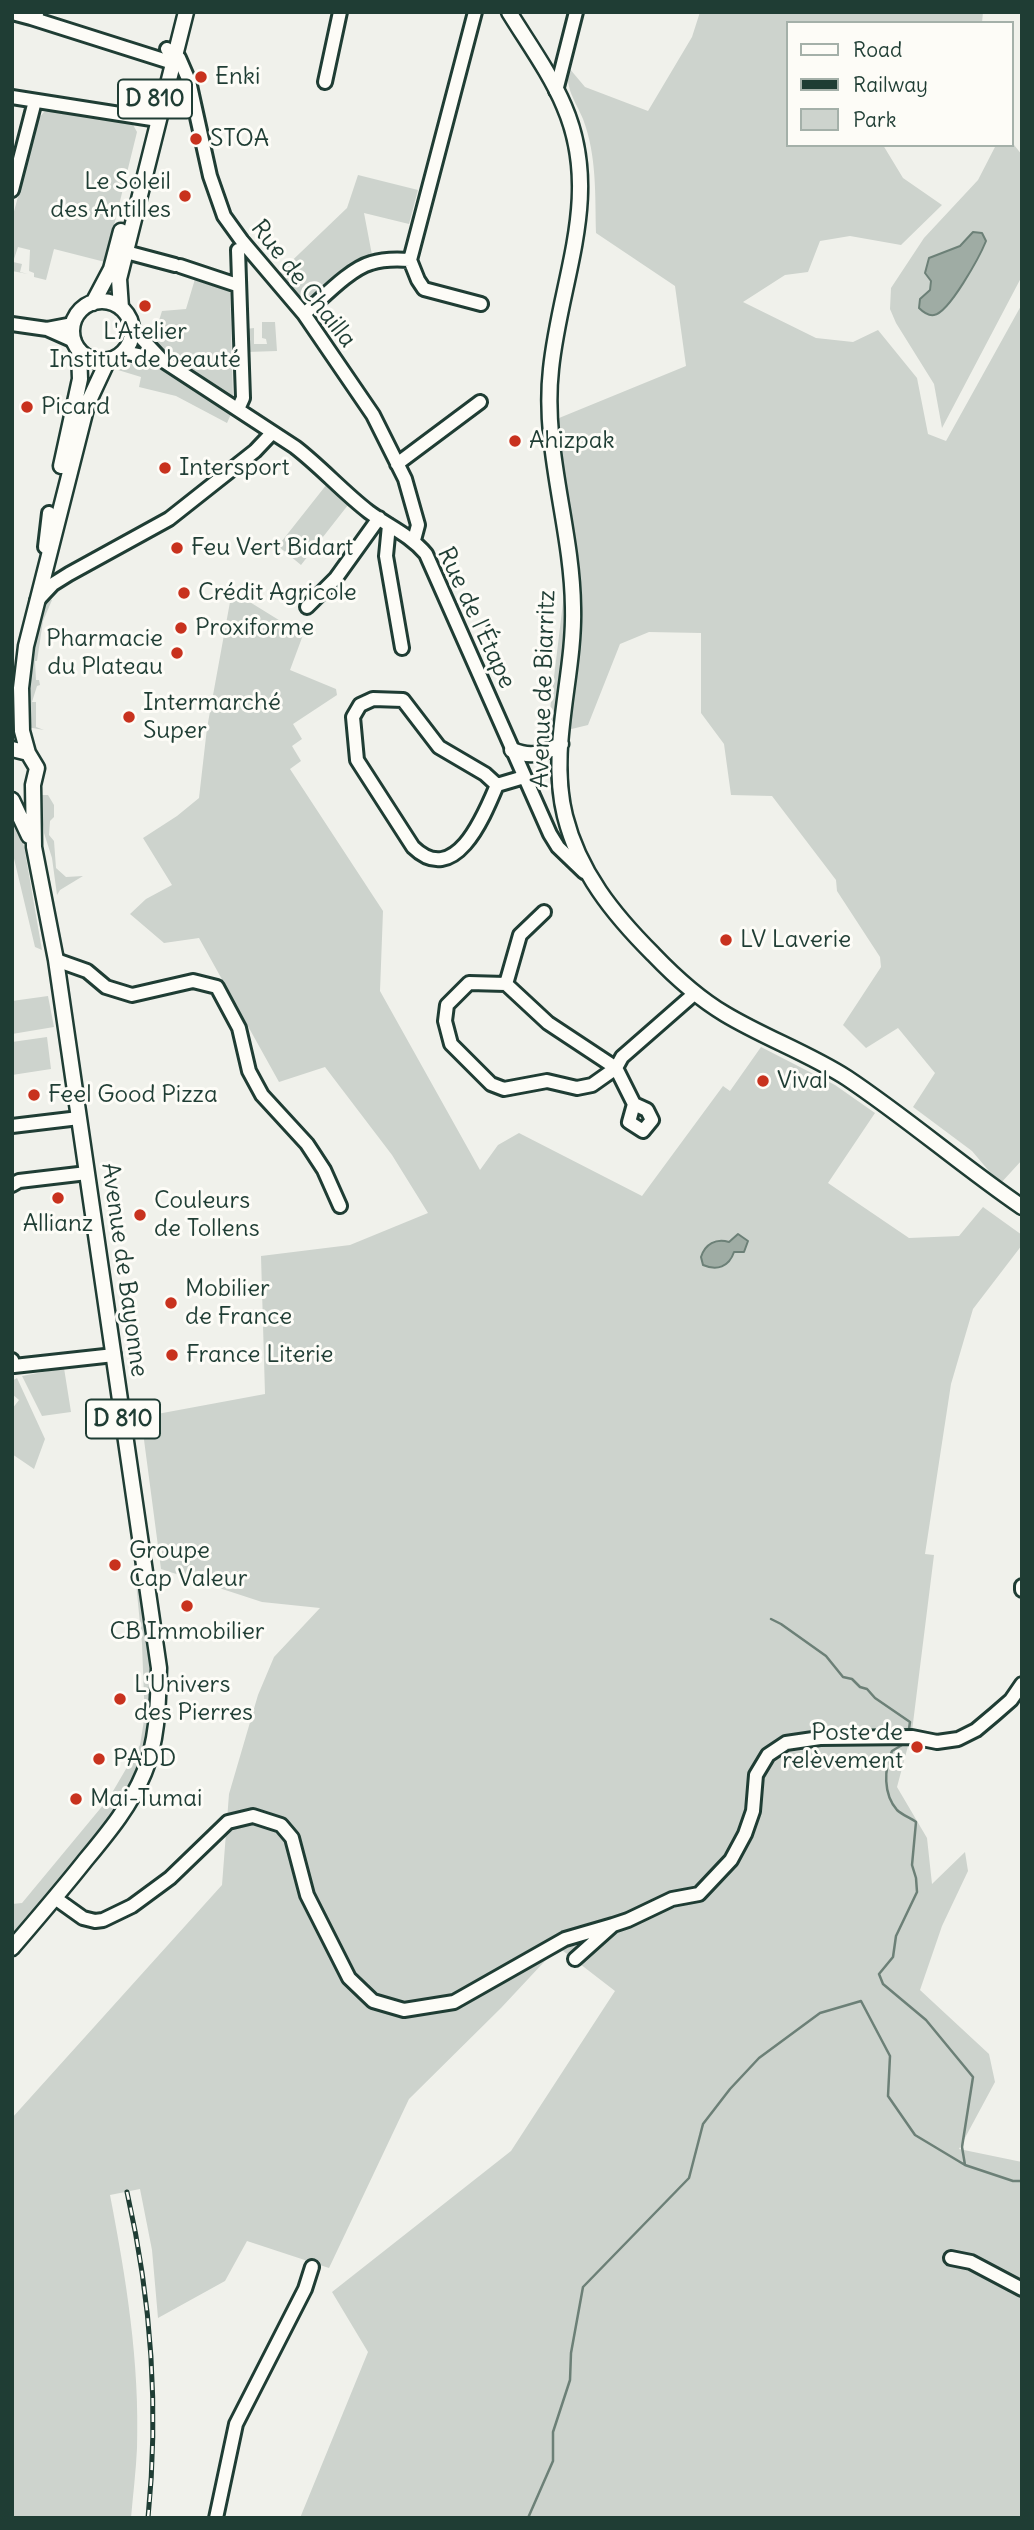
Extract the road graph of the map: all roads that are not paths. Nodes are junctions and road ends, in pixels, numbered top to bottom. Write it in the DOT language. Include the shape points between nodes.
graph roads {
  1 [pos="177,12"];
  2 [pos="186,12"];
  3 [pos="340,12"];
  4 [pos="475,12"];
  5 [pos="509,12"];
  6 [pos="576,12"];
  7 [pos="12,13"];
  8 [pos="36,15"];
  9 [pos="170,57"];
  10 [pos="325,82"];
  11 [pos="556,91"];
  12 [pos="12,97"];
  13 [pos="35,101"];
  14 [pos="154,120"];
  15 [pos="133,186"];
  16 [pos="12,190"];
  17 [pos="237,250"];
  18 [pos="126,251"];
  19 [pos="410,260"];
  20 [pos="237,285"];
  21 [pos="98,302"];
  22 [pos="481,304"];
  23 [pos="121,308"];
  24 [pos="304,314"];
  25 [pos="12,324"];
  26 [pos="73,324"];
  27 [pos="132,328"];
  28 [pos="47,329"];
  29 [pos="76,346"];
  30 [pos="123,352"];
  31 [pos="162,360"];
  32 [pos="106,361"];
  33 [pos="480,402"];
  34 [pos="238,409"];
  35 [pos="272,433"];
  36 [pos="397,464"];
  37 [pos="67,481"];
  38 [pos="49,513"];
  39 [pos="384,521"];
  40 [pos="414,540"];
  41 [pos="69,574"];
  42 [pos="47,582"];
  43 [pos="307,607"];
  44 [pos="402,648"];
  45 [pos="12,696"];
  46 [pos="561,744"];
  47 [pos="12,749"];
  48 [pos="512,750"];
  49 [pos="28,753"];
  50 [pos="524,777"];
  51 [pos="33,785"];
  52 [pos="497,786"];
  53 [pos="12,794"];
  54 [pos="12,800"];
  55 [pos="34,847"];
  56 [pos="587,875"];
  57 [pos="544,912"];
  58 [pos="56,960"];
  59 [pos="506,984"];
  60 [pos="694,993"];
  61 [pos="616,1068"];
  62 [pos="634,1104"];
  63 [pos="79,1118"];
  64 [pos="12,1126"];
  65 [pos="87,1173"];
  66 [pos="12,1185"];
  67 [pos="340,1206"];
  68 [pos="1022,1207"];
  69 [pos="114,1354"];
  70 [pos="13,1364"];
  71 [pos="1022,1684"];
  72 [pos="55,1898"];
  73 [pos="612,1925"];
  74 [pos="12,1948"];
  75 [pos="575,1959"];
  76 [pos="951,2258"];
  77 [pos="312,2267"];
  78 [pos="1022,2289"];
  79 [pos="216,2518"];
  1 -- 9 [label="main road, D 810"];
  2 -- 9 [label="main road"];
  3 -- 10 [label="street"];
  4 -- 19 [label="street"];
  5 -- 11 [label="main road, Avenue de Biarritz"];
  6 -- 11 [label="street"];
  7 -- 8 [label="street"];
  8 -- 9 [label="street"];
  9 -- 14 [label="main road, D 810"];
  9 -- 24 [label="street, Rue de Chailla" via="179,58 189,82 224,216"];
  11 -- 46 [label="main road, Avenue de Biarritz" via="571,126 582,191 549,383 573,607"];
  12 -- 13 [label="street"];
  13 -- 14 [label="street"];
  13 -- 16 [label="street"];
  14 -- 15 [label="main road, D 810"];
  14 -- 18 [label="main road"];
  15 -- 21 [label="main road"];
  15 -- 21 [label="main road, D 810" via="133,204 116,268"];
  17 -- 20 [label="street"];
  18 -- 20 [label="street"];
  18 -- 23 [label="main road" via="119,279"];
  19 -- 22 [label="street" via="424,289"];
  19 -- 24 [label="street" via="369,263"];
  20 -- 34 [label="street" via="243,397"];
  21 -- 23 [label="main road"];
  21 -- 26 [label="main road" via="79,312"];
  23 -- 27 [label="main road"];
  24 -- 36 [label="street, Rue de Chailla" via="373,415"];
  25 -- 28 [label="street"];
  26 -- 28 [label="street"];
  26 -- 29 [label="main road"];
  27 -- 30 [label="main road"];
  27 -- 31 [label="street"];
  28 -- 29 [label="street"];
  29 -- 32 [label="main road" via="86,356"];
  29 -- 38 [label="main road" via="80,379"];
  30 -- 31 [label="street"];
  30 -- 32 [label="main road"];
  31 -- 34 [label="street, Rue de l'Étape"];
  32 -- 37 [label="main road" via="86,391 69,454 72,464"];
  33 -- 36 [label="street"];
  34 -- 35 [label="street, Rue de l'Étape"];
  35 -- 39 [label="street, Rue de l'Étape" via="315,462"];
  35 -- 41 [label="street" via="169,519"];
  36 -- 40 [label="street, Rue de Chailla" via="418,525"];
  37 -- 41 [label="street" via="64,517 52,562"];
  37 -- 42 [label="main road"];
  38 -- 42 [label="street" via="37,579"];
  38 -- 45 [label="main road" via="19,638"];
  39 -- 40 [label="street, Rue de l'Étape"];
  39 -- 43 [label="street"];
  39 -- 44 [label="street"];
  40 -- 48 [label="street, Rue de l'Étape" via="434,569"];
  41 -- 42 [label="street"];
  42 -- 49 [label="main road" via="36,603 21,688 22,731"];
  46 -- 48 [label="main road" via="534,755"];
  46 -- 56 [label="main road, Avenue de Biarritz" via="565,817"];
  47 -- 49 [label="main road"];
  48 -- 50 [label="street, Rue de l'Étape"];
  49 -- 51 [label="main road" via="37,768"];
  50 -- 52 [label="street"];
  50 -- 56 [label="street, Rue de l'Étape" via="558,847"];
  51 -- 53 [label="main road"];
  51 -- 55 [label="main road, D 810"];
  52 -- 52 [label="street" via="439,747 403,700 373,699 360,705 354,717 358,760 421,855 439,859 468,843"];
  54 -- 55 [label="main road, D 810"];
  55 -- 58 [label="main road, Avenue de Bayonne / D 810"];
  56 -- 60 [label="main road, Avenue de Biarritz" via="623,924"];
  57 -- 59 [label="street" via="520,935"];
  58 -- 63 [label="main road, Avenue de Bayonne / D 810"];
  58 -- 67 [label="street" via="87,971 106,988 132,995 192,981 217,987 239,1028 249,1071 262,1094 319,1161"];
  59 -- 61 [label="street" via="548,1023"];
  59 -- 61 [label="street" via="469,983 447,1005 445,1021 451,1044 491,1084 504,1089 547,1081 578,1088 592,1085"];
  60 -- 61 [label="street" via="622,1057"];
  60 -- 68 [label="main road, Avenue de Biarritz" via="850,1081"];
  61 -- 62 [label="street"];
  63 -- 64 [label="street"];
  63 -- 65 [label="main road, Avenue de Bayonne / D 810"];
  65 -- 66 [label="street"];
  65 -- 69 [label="main road, Avenue de Bayonne / D 810"];
  69 -- 70 [label="street"];
  69 -- 72 [label="main road, Avenue de Bayonne / D 810" via="159,1668 158,1714 149,1760 133,1796"];
  71 -- 73 [label="street" via="995,1714 958,1739 820,1738 786,1743 768,1755 756,1775 746,1834 731,1860 699,1894 672,1899"];
  72 -- 73 [label="street" via="83,1919 103,1920 132,1906 170,1878 228,1822 253,1816 281,1825 292,1838 307,1895 349,1978 373,2001 404,2010 454,2002 565,1939"];
  72 -- 74 [label="main road, Avenue de Bayonne / D 810"];
  73 -- 75 [label="street"];
  76 -- 78 [label="street" via="971,2262"];
  77 -- 79 [label="street" via="236,2424"];
}
